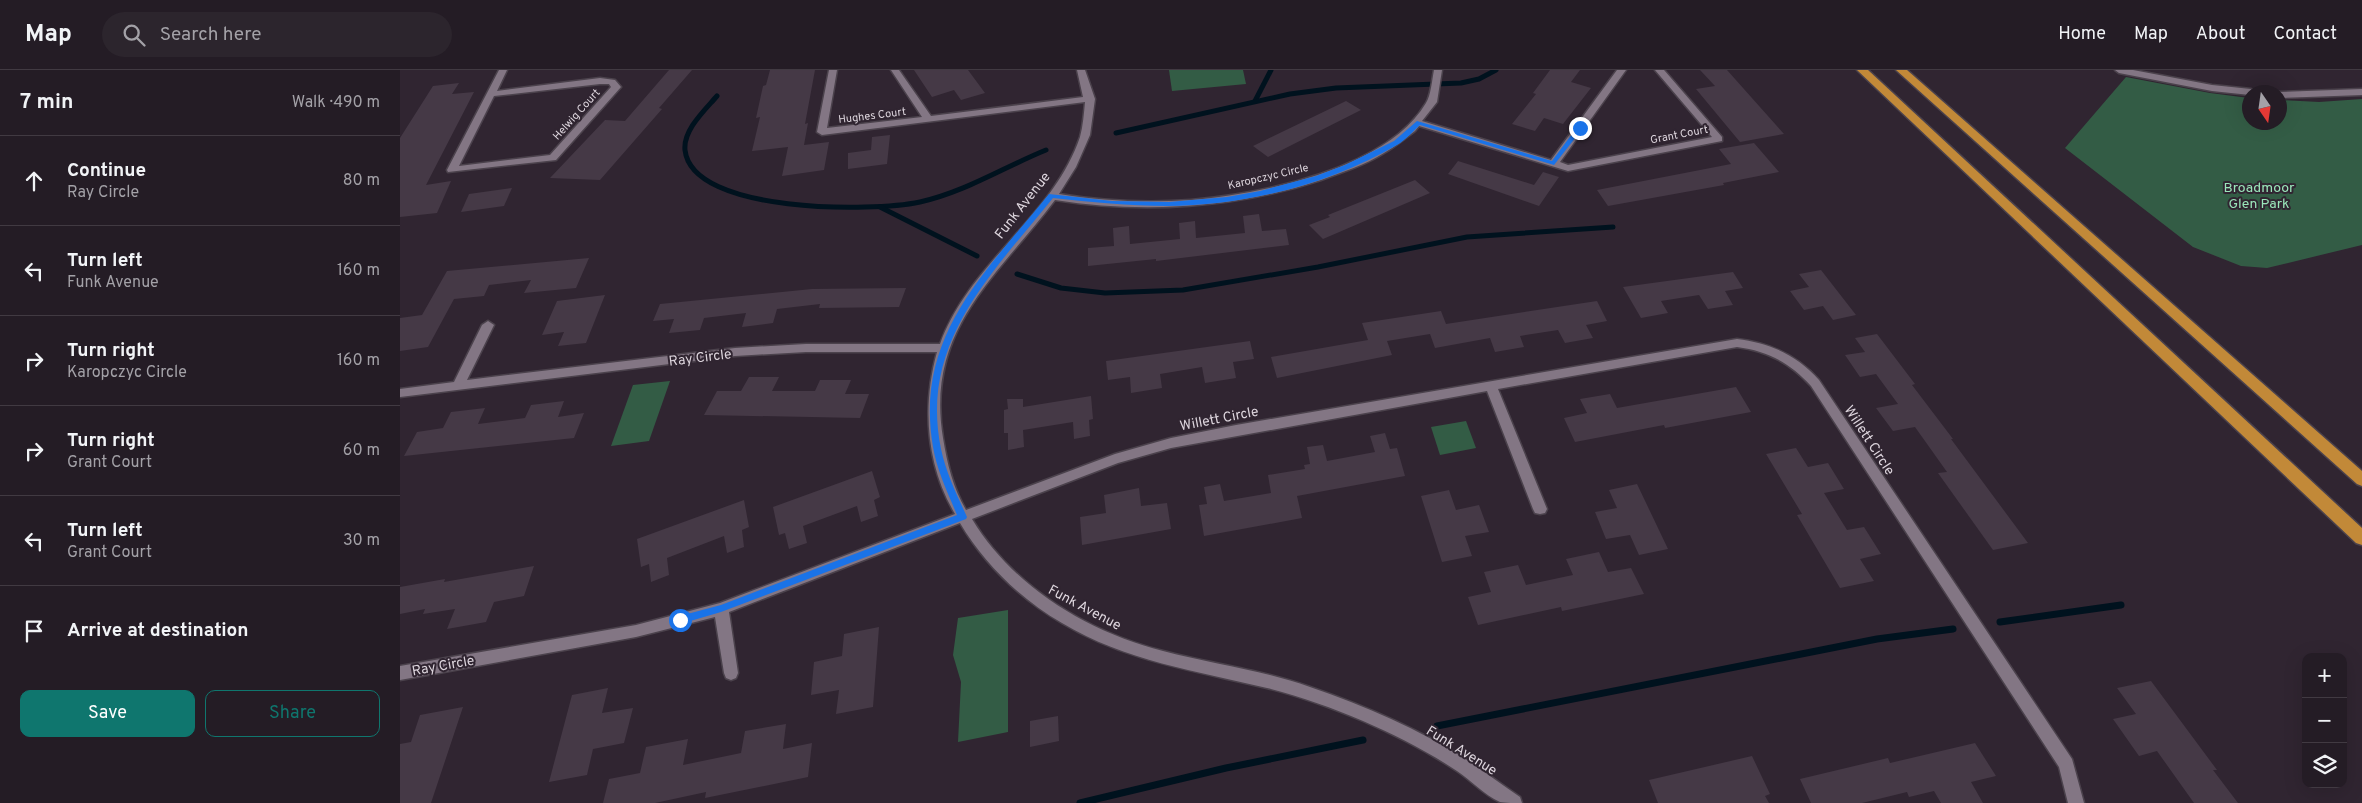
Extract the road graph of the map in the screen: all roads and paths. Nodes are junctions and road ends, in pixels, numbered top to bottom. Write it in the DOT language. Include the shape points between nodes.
graph roads {
  1 [pos="503,70"];
  2 [pos="833,70"];
  3 [pos="895,70"];
  4 [pos="1081,70"];
  5 [pos="1438,70"];
  6 [pos="1622,70"];
  7 [pos="1659,70"];
  8 [pos="1862,70"];
  9 [pos="1901,70"];
  10 [pos="2119,70"];
  11 [pos="2242,91"];
  12 [pos="2362,92"];
  13 [pos="491,94"];
  14 [pos="2287,95"];
  15 [pos="1090,100"];
  16 [pos="928,119"];
  17 [pos="1419,123"];
  18 [pos="1554,163"];
  19 [pos="1051,196"];
  20 [pos="488,325"];
  21 [pos="944,348"];
  22 [pos="458,386"];
  23 [pos="1491,386"];
  24 [pos="400,393"];
  25 [pos="2362,480"];
  26 [pos="1540,508"];
  27 [pos="962,517"];
  28 [pos="2362,538"];
  29 [pos="721,608"];
  30 [pos="400,673"];
  31 [pos="731,673"];
  32 [pos="1514,803"];
  33 [pos="2076,803"];
  1 -- 13 [label="street, Helwig Court"];
  2 -- 16 [label="street, Hughes Court" via="822,132"];
  3 -- 16 [label="street, Hughes Court"];
  4 -- 15 [label="street, Funk Avenue"];
  5 -- 17 [label="street, Karopczyc Circle" via="1438,86"];
  6 -- 18 [label="street"];
  7 -- 18 [label="street, Grant Court" via="1719,138 1568,168"];
  8 -- 28 [label="highway"];
  9 -- 25 [label="highway"];
  10 -- 11 [label="street"];
  12 -- 14 [label="street"];
  13 -- 13 [label="street, Helwig Court" via="452,170 553,158 616,87 612,82 600,81"];
  15 -- 16 [label="street, Hughes Court"];
  15 -- 19 [label="street, Funk Avenue" via="1081,148"];
  17 -- 18 [label="street, Grant Court"];
  17 -- 19 [label="street, Karopczyc Circle" via="1397,142 1348,167 1260,193 1169,204"];
  19 -- 21 [label="street, Funk Avenue" via="970,296"];
  20 -- 22 [label="street"];
  21 -- 22 [label="street, Ray Circle" via="806,348 735,352"];
  21 -- 27 [label="street, Funk Avenue" via="937,372 934,420 937,448"];
  22 -- 24 [label="street, Ray Circle"];
  23 -- 26 [label="street"];
  23 -- 27 [label="street, Willett Circle" via="1171,442 1115,459"];
  23 -- 33 [label="street, Willett Circle" via="1736,343 1771,350 1796,363 1815,383 2066,764"];
  27 -- 29 [label="street, Ray Circle"];
  27 -- 32 [label="street, Funk Avenue" via="999,567 1034,597 1102,637 1139,652 1272,682 1350,709 1427,745"];
  29 -- 30 [label="street, Ray Circle" via="636,631"];
  29 -- 31 [label="street"];
}
